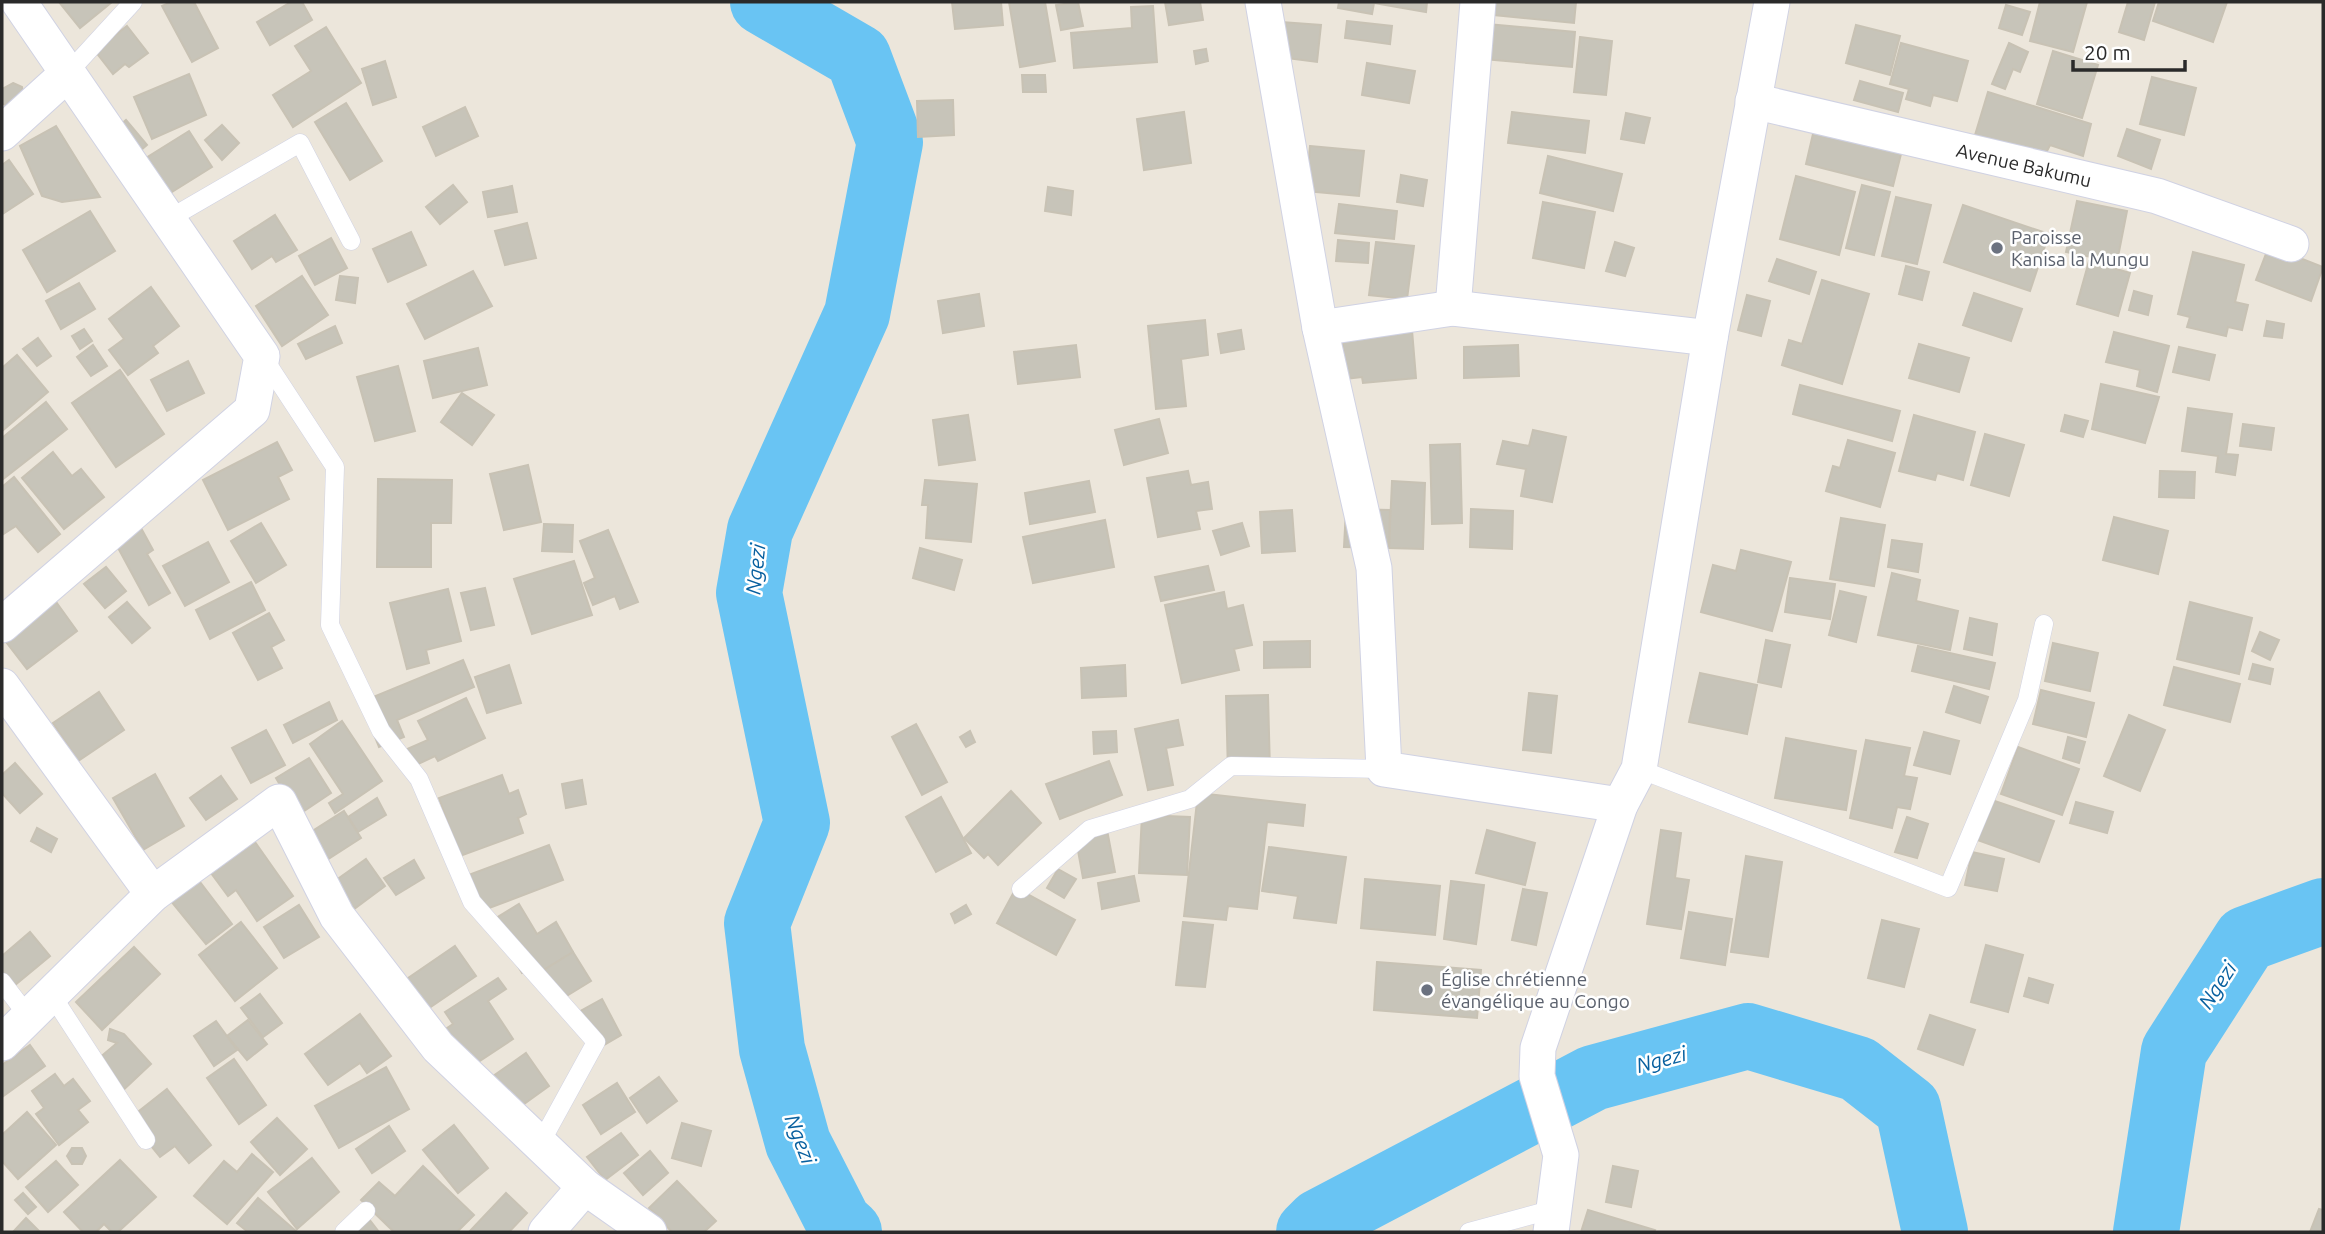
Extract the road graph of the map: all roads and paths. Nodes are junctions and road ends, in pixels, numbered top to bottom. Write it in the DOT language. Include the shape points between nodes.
graph roads {
  1 [pos="19,2"];
  2 [pos="133,2"];
  3 [pos="1264,2"];
  4 [pos="1478,2"];
  5 [pos="1772,2"];
  6 [pos="67,74"];
  7 [pos="1754,101"];
  8 [pos="2,133"];
  9 [pos="167,220"];
  10 [pos="351,241"];
  11 [pos="2291,244"];
  12 [pos="1454,308"];
  13 [pos="1320,328"];
  14 [pos="1710,338"];
  15 [pos="262,356"];
  16 [pos="2044,624"];
  17 [pos="2,625"];
  18 [pos="2,686"];
  19 [pos="1384,769"];
  20 [pos="1639,769"];
  21 [pos="1620,805"];
  22 [pos="1021,889"];
  23 [pos="153,894"];
  24 [pos="2,982"];
  25 [pos="39,1005"];
  26 [pos="2,1043"];
  27 [pos="146,1140"];
  28 [pos="540,1144"];
  29 [pos="585,1187"];
  30 [pos="366,1211"];
  31 [pos="1553,1220"];
  32 [pos="344,1232"];
  33 [pos="545,1232"];
  34 [pos="649,1232"];
  35 [pos="1469,1232"];
  1 -- 6 [label="street"];
  2 -- 6 [label="lane"];
  3 -- 13 [label="street"];
  4 -- 12 [label="street"];
  5 -- 7 [label="street"];
  6 -- 8 [label="street"];
  6 -- 9 [label="street"];
  7 -- 11 [label="street, Avenue Bakumu" via="2157,196"];
  7 -- 14 [label="street"];
  9 -- 10 [label="lane" via="300,143"];
  9 -- 15 [label="street"];
  12 -- 13 [label="street"];
  12 -- 14 [label="street"];
  13 -- 19 [label="street" via="1374,568"];
  14 -- 20 [label="street"];
  15 -- 17 [label="street" via="252,410"];
  15 -- 28 [label="lane" via="335,467 330,625 381,731 419,779 472,902 596,1042"];
  16 -- 20 [label="lane" via="2027,701 1948,888"];
  18 -- 23 [label="street"];
  19 -- 21 [label="street"];
  19 -- 22 [label="lane" via="1231,766 1190,799 1090,829"];
  20 -- 21 [label="street"];
  21 -- 31 [label="street" via="1538,1048 1537,1076 1561,1155"];
  23 -- 25 [label="street"];
  23 -- 28 [label="street" via="279,802 337,916 438,1047"];
  24 -- 25 [label="lane"];
  25 -- 26 [label="street"];
  25 -- 27 [label="lane"];
  28 -- 29 [label="street"];
  29 -- 33 [label="street"];
  29 -- 34 [label="street"];
  30 -- 32 [label="lane"];
  31 -- 35 [label="lane"];
}
